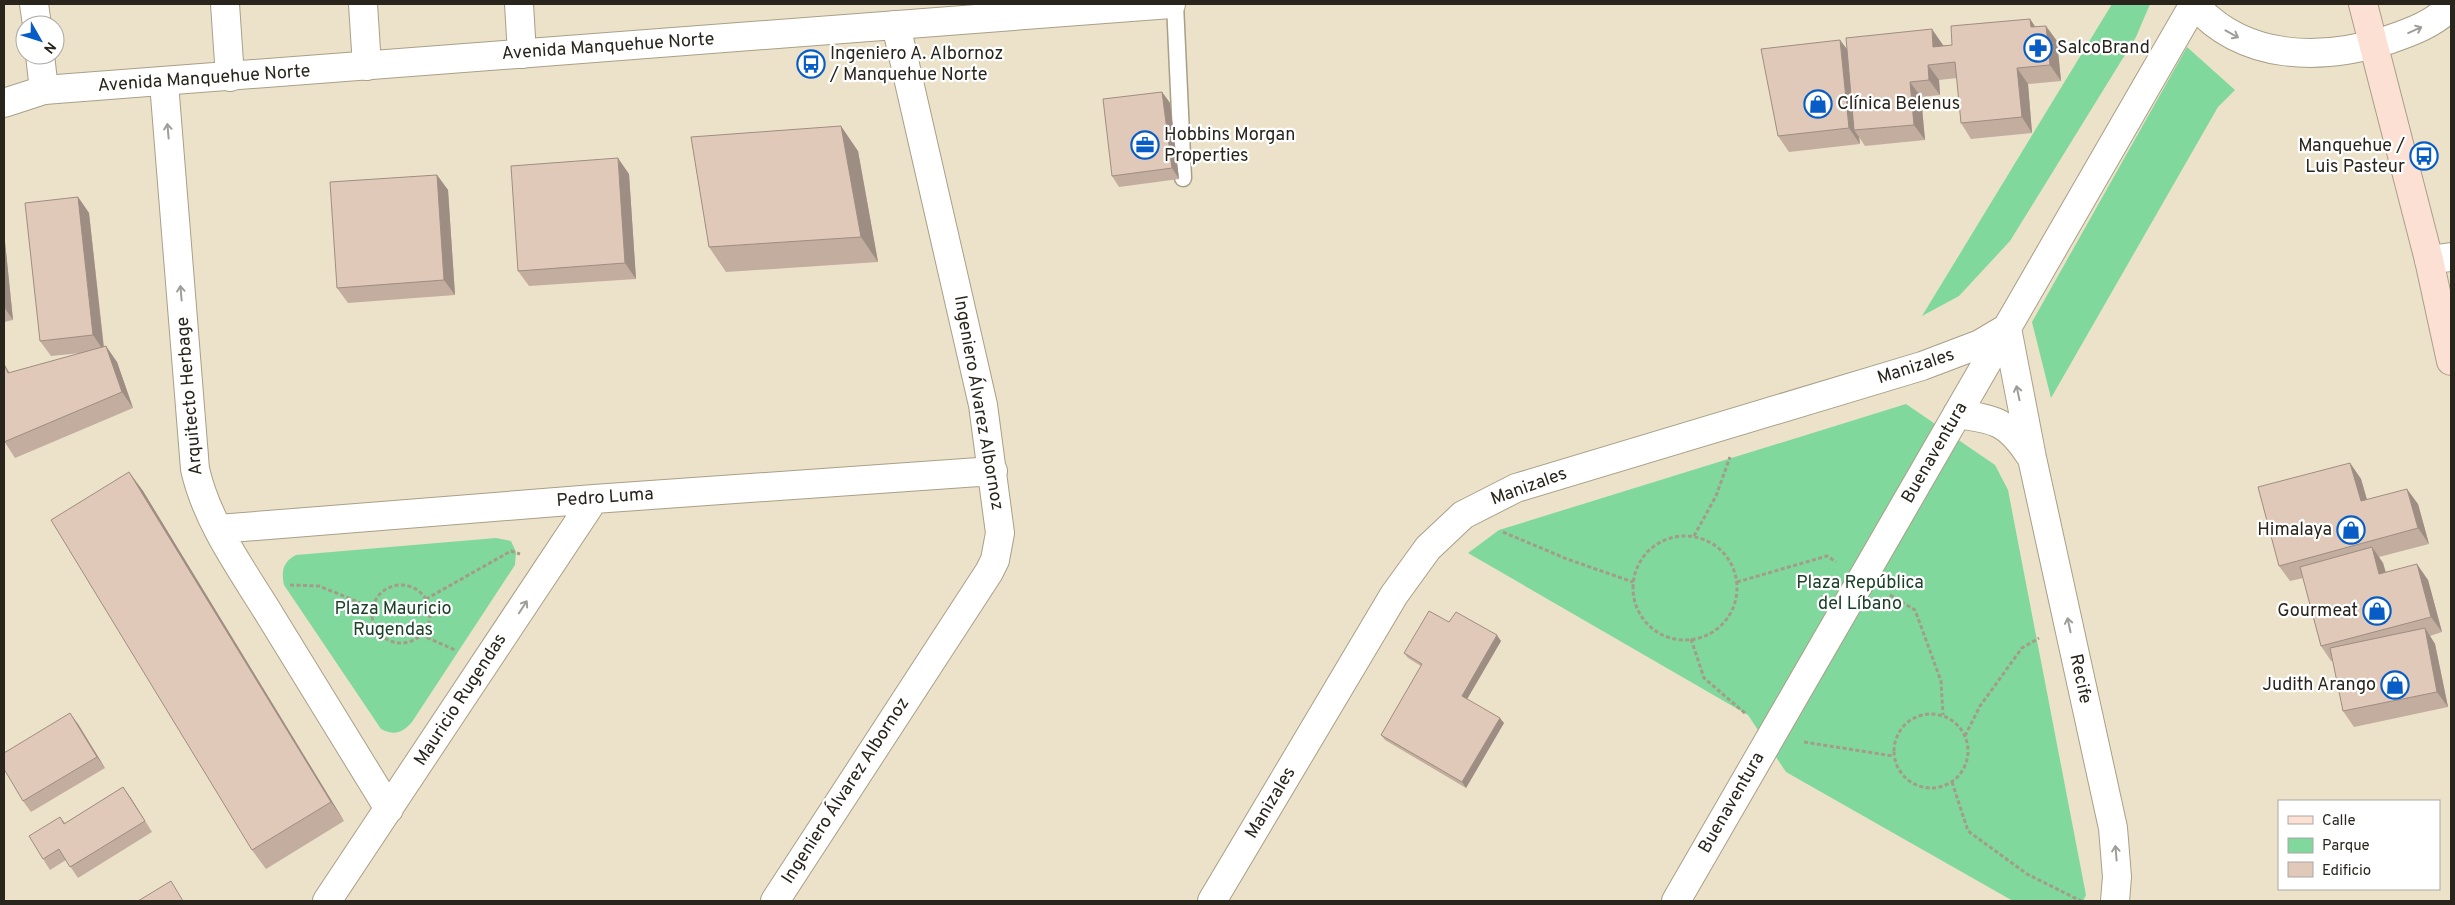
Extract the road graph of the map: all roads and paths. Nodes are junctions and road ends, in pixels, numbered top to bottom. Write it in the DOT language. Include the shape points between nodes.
graph roads {
  1 [pos="225,4"];
  2 [pos="363,4"];
  3 [pos="519,4"];
  4 [pos="1173,4"];
  5 [pos="2194,4"];
  6 [pos="2363,4"];
  7 [pos="2451,6"];
  8 [pos="1008,10"];
  9 [pos="896,26"];
  10 [pos="2374,44"];
  11 [pos="522,54"];
  12 [pos="41,65"];
  13 [pos="368,66"];
  14 [pos="230,77"];
  15 [pos="4,82"];
  16 [pos="164,83"];
  17 [pos="44,90"];
  18 [pos="4,103"];
  19 [pos="1183,178"];
  20 [pos="2440,258"];
  21 [pos="2007,328"];
  22 [pos="2450,348"];
  23 [pos="1958,414"];
  24 [pos="1743,420"];
  25 [pos="2032,458"];
  26 [pos="993,471"];
  27 [pos="594,499"];
  28 [pos="1463,515"];
  29 [pos="218,529"];
  30 [pos="1694,536"];
  31 [pos="553,561"];
  32 [pos="1862,578"];
  33 [pos="1633,582"];
  34 [pos="1737,582"];
  35 [pos="251,584"];
  36 [pos="426,599"];
  37 [pos="373,608"];
  38 [pos="2068,622"];
  39 [pos="1691,639"];
  40 [pos="1942,715"];
  41 [pos="1772,736"];
  42 [pos="1965,736"];
  43 [pos="1894,756"];
  44 [pos="1952,782"];
  45 [pos="389,808"];
  46 [pos="327,901"];
  47 [pos="775,901"];
  48 [pos="1212,901"];
  49 [pos="1676,901"];
  50 [pos="2081,901"];
  51 [pos="2115,901"];
  1 -- 14 [label="street"];
  2 -- 13 [label="street"];
  3 -- 11 [label="street"];
  4 -- 8 [label="street, Avenida Manquehue Norte"];
  4 -- 19 [label="lane"];
  5 -- 10 [label="street, one-way" via="2232,35 2276,50 2318,54"];
  5 -- 21 [label="street, Buenaventura"];
  6 -- 10 [label="main road"];
  10 -- 7 [label="street, one-way" via="2415,31"];
  8 -- 9 [label="street, Avenida Manquehue Norte"];
  9 -- 11 [label="street, Avenida Manquehue Norte"];
  9 -- 26 [label="street, Ingeniero Álvarez Albornoz" via="970,340"];
  10 -- 20 [label="main road"];
  11 -- 13 [label="street, Avenida Manquehue Norte"];
  12 -- 17 [label="street"];
  13 -- 14 [label="street, Avenida Manquehue Norte"];
  14 -- 16 [label="street, Avenida Manquehue Norte"];
  15 -- 17 [label="street, Avenida Manquehue Norte"];
  16 -- 17 [label="street, Avenida Manquehue Norte"];
  29 -- 16 [label="street, Arquitecto Herbage, one-way" via="200,488 196,469"];
  17 -- 18 [label="street, Avenida Manquehue Norte"];
  20 -- 22 [label="main road"];
  21 -- 23 [label="street, Buenaventura"];
  21 -- 24 [label="street, Manizales" via="1980,344 1922,366"];
  25 -- 21 [label="street, Recife, one-way"];
  23 -- 25 [label="street, Recife" via="1995,420 2008,427"];
  23 -- 32 [label="street, Buenaventura"];
  24 -- 28 [label="street, Manizales" via="1516,488"];
  24 -- 30 [label="path" via="1716,496"];
  25 -- 38 [label="street, Recife"];
  26 -- 27 [label="street, Pedro Luma"];
  26 -- 47 [label="street, Ingeniero Álvarez Albornoz" via="1000,533 995,560 989,572"];
  27 -- 29 [label="street, Pedro Luma"];
  27 -- 31 [label="street, Mauricio Rugendas"];
  28 -- 33 [label="path" via="1566,559"];
  28 -- 48 [label="street, Manizales" via="1428,548 1394,595"];
  29 -- 35 [label="street, Arquitecto Herbage"];
  30 -- 33 [label="path" via="1676,536 1654,546 1637,565"];
  30 -- 34 [label="path" via="1710,541 1723,551 1733,566"];
  31 -- 36 [label="path" via="511,551"];
  45 -- 31 [label="street, Mauricio Rugendas, one-way"];
  32 -- 34 [label="path" via="1827,556"];
  32 -- 40 [label="path" via="1915,610 1941,681"];
  32 -- 41 [label="street, Buenaventura"];
  33 -- 39 [label="path" via="1634,600 1640,616 1652,629 1667,638"];
  34 -- 39 [label="path" via="1736,599 1729,616 1718,629 1702,638"];
  35 -- 37 [label="path" via="318,586"];
  35 -- 45 [label="street, Arquitecto Herbage"];
  36 -- 37 [label="path" via="419,592 401,586 391,587 382,592"];
  36 -- 37 [label="path" via="430,608 426,628 421,635 404,643 379,634 372,617"];
  38 -- 42 [label="path" via="2022,648 1980,706"];
  51 -- 38 [label="street, Recife, one-way" via="2117,877 2113,828"];
  39 -- 41 [label="path" via="1704,678"];
  40 -- 42 [label="path" via="1952,720"];
  40 -- 43 [label="path" via="1918,716 1907,723 1898,732"];
  41 -- 43 [label="path"];
  41 -- 49 [label="street, Buenaventura"];
  42 -- 44 [label="path" via="1968,756 1960,775"];
  43 -- 44 [label="path" via="1897,768 1915,786 1928,789"];
  44 -- 50 [label="path" via="1968,831 2027,874"];
  45 -- 46 [label="street, Mauricio Rugendas"];
}
